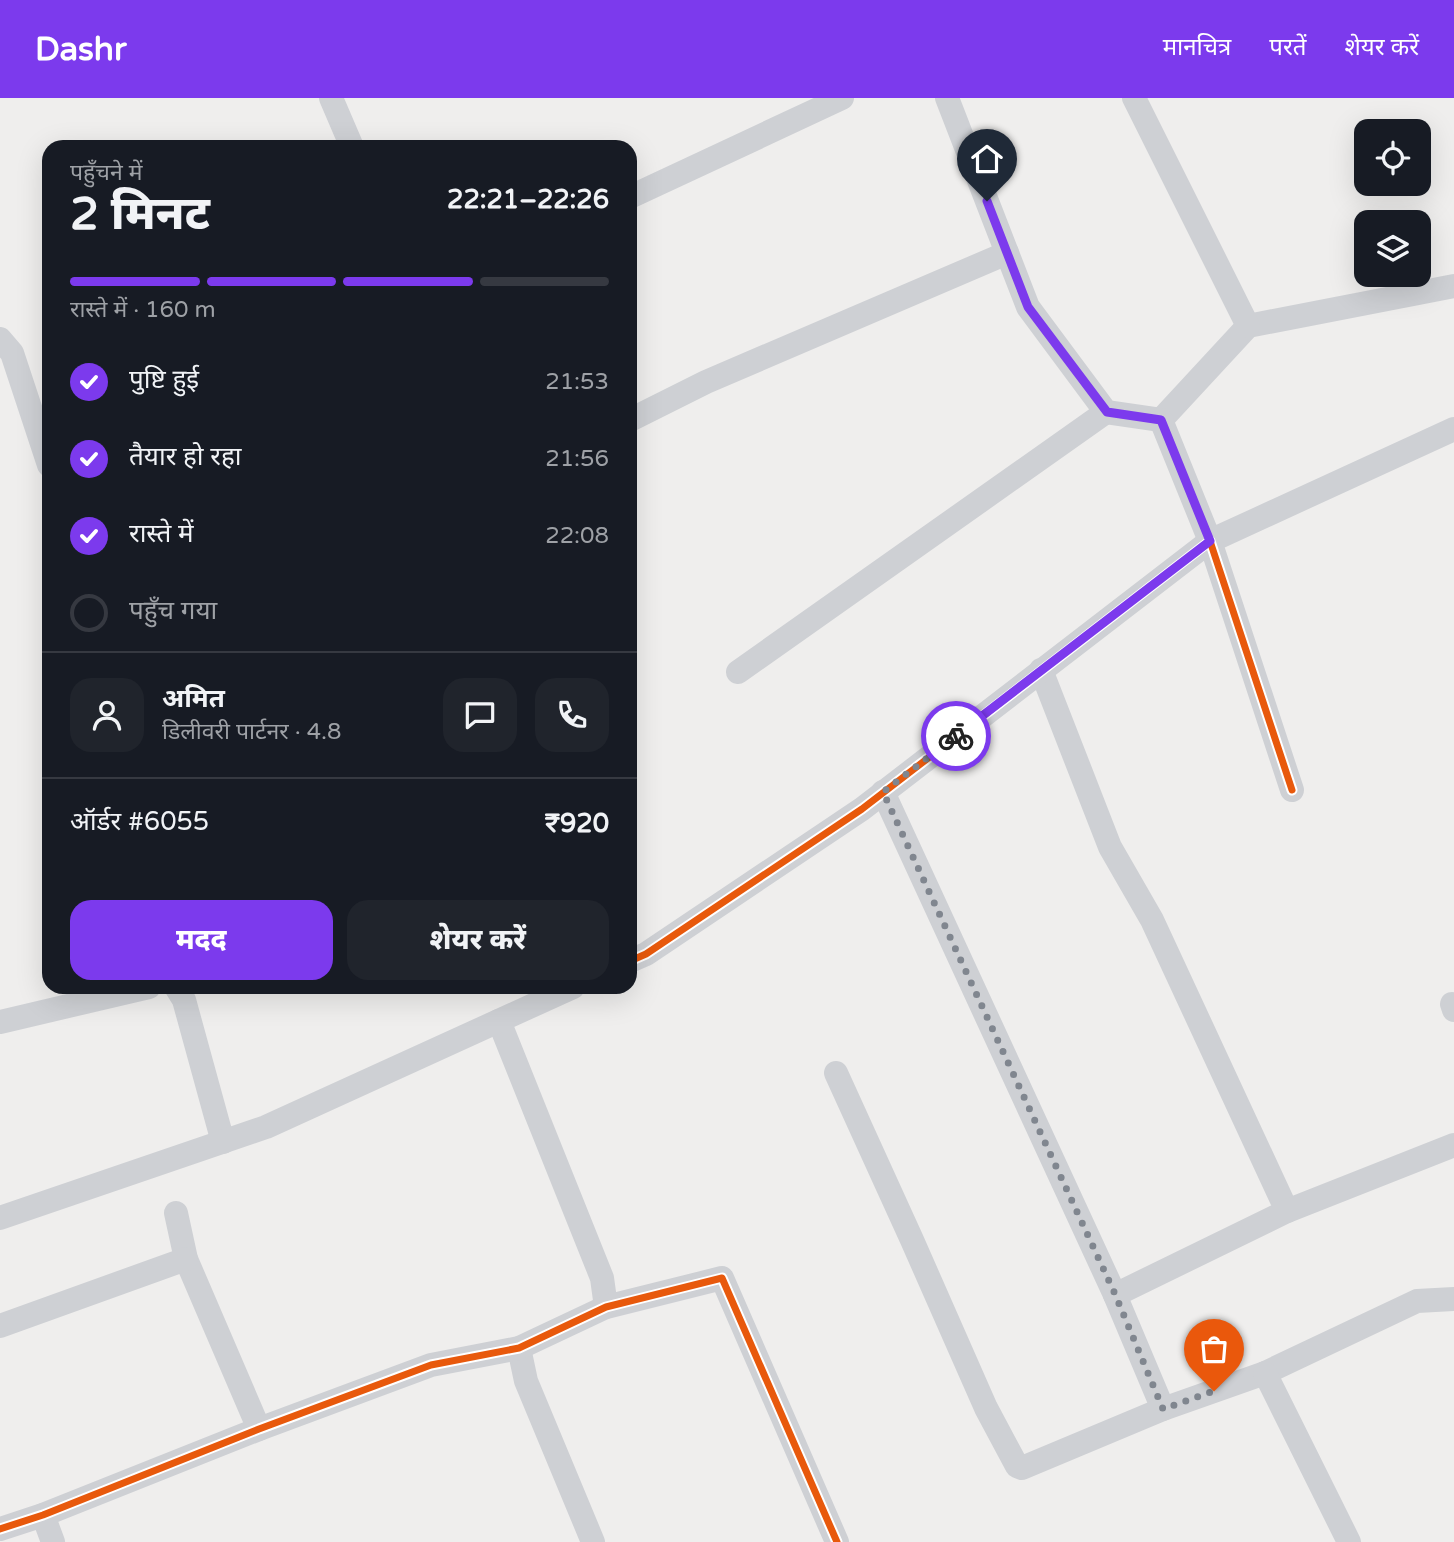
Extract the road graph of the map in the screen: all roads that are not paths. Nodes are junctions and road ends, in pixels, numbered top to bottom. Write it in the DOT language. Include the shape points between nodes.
graph roads {
  1 [pos="331,98"];
  2 [pos="842,98"];
  3 [pos="947,98"];
  4 [pos="1134,98"];
  5 [pos="349,140"];
  6 [pos="637,194"];
  7 [pos="1007,253"];
  8 [pos="1454,286"];
  9 [pos="1248,326"];
  10 [pos="0,339"];
  11 [pos="1107,412"];
  12 [pos="637,416"];
  13 [pos="1161,420"];
  14 [pos="1454,429"];
  15 [pos="42,442"];
  16 [pos="1210,541"];
  17 [pos="1041,670"];
  18 [pos="738,672"];
  19 [pos="1292,790"];
  20 [pos="883,792"];
  21 [pos="637,957"];
  22 [pos="119,994"];
  23 [pos="180,994"];
  24 [pos="558,994"];
  25 [pos="499,1021"];
  26 [pos="0,1022"];
  27 [pos="836,1073"];
  28 [pos="223,1142"];
  29 [pos="1454,1145"];
  30 [pos="1287,1211"];
  31 [pos="176,1213"];
  32 [pos="0,1218"];
  33 [pos="187,1259"];
  34 [pos="1115,1294"];
  35 [pos="1454,1299"];
  36 [pos="607,1307"];
  37 [pos="0,1325"];
  38 [pos="519,1348"];
  39 [pos="1265,1373"];
  40 [pos="1163,1409"];
  41 [pos="259,1429"];
  42 [pos="43,1515"];
  43 [pos="0,1529"];
  44 [pos="53,1542"];
  45 [pos="593,1542"];
  46 [pos="837,1542"];
  47 [pos="1349,1542"];
  1 -- 5 [label="street"];
  2 -- 6 [label="street"];
  3 -- 7 [label="street"];
  4 -- 9 [label="street"];
  7 -- 11 [label="street" via="1028,307"];
  7 -- 12 [label="street" via="706,382"];
  8 -- 9 [label="street"];
  9 -- 13 [label="street"];
  10 -- 15 [label="street" via="12,352"];
  11 -- 13 [label="street"];
  11 -- 18 [label="street"];
  13 -- 16 [label="street"];
  14 -- 16 [label="street"];
  16 -- 17 [label="street"];
  16 -- 19 [label="street"];
  17 -- 20 [label="street"];
  17 -- 30 [label="street" via="1110,847 1152,920"];
  20 -- 21 [label="street"];
  20 -- 34 [label="street"];
  22 -- 26 [label="street"];
  23 -- 28 [label="street"];
  24 -- 25 [label="street"];
  25 -- 28 [label="street" via="266,1127"];
  25 -- 36 [label="street" via="602,1278"];
  27 -- 40 [label="street" via="986,1408 1017,1466 1022,1468"];
  28 -- 32 [label="street"];
  29 -- 30 [label="street"];
  30 -- 34 [label="street"];
  31 -- 33 [label="street"];
  33 -- 37 [label="street"];
  33 -- 41 [label="street"];
  34 -- 40 [label="street"];
  35 -- 39 [label="street" via="1417,1301"];
  36 -- 38 [label="street"];
  36 -- 46 [label="street" via="722,1278"];
  38 -- 41 [label="street" via="431,1365"];
  38 -- 45 [label="street" via="526,1381"];
  39 -- 40 [label="street"];
  39 -- 47 [label="street"];
  41 -- 42 [label="street"];
  42 -- 43 [label="street"];
  42 -- 44 [label="street"];
}
